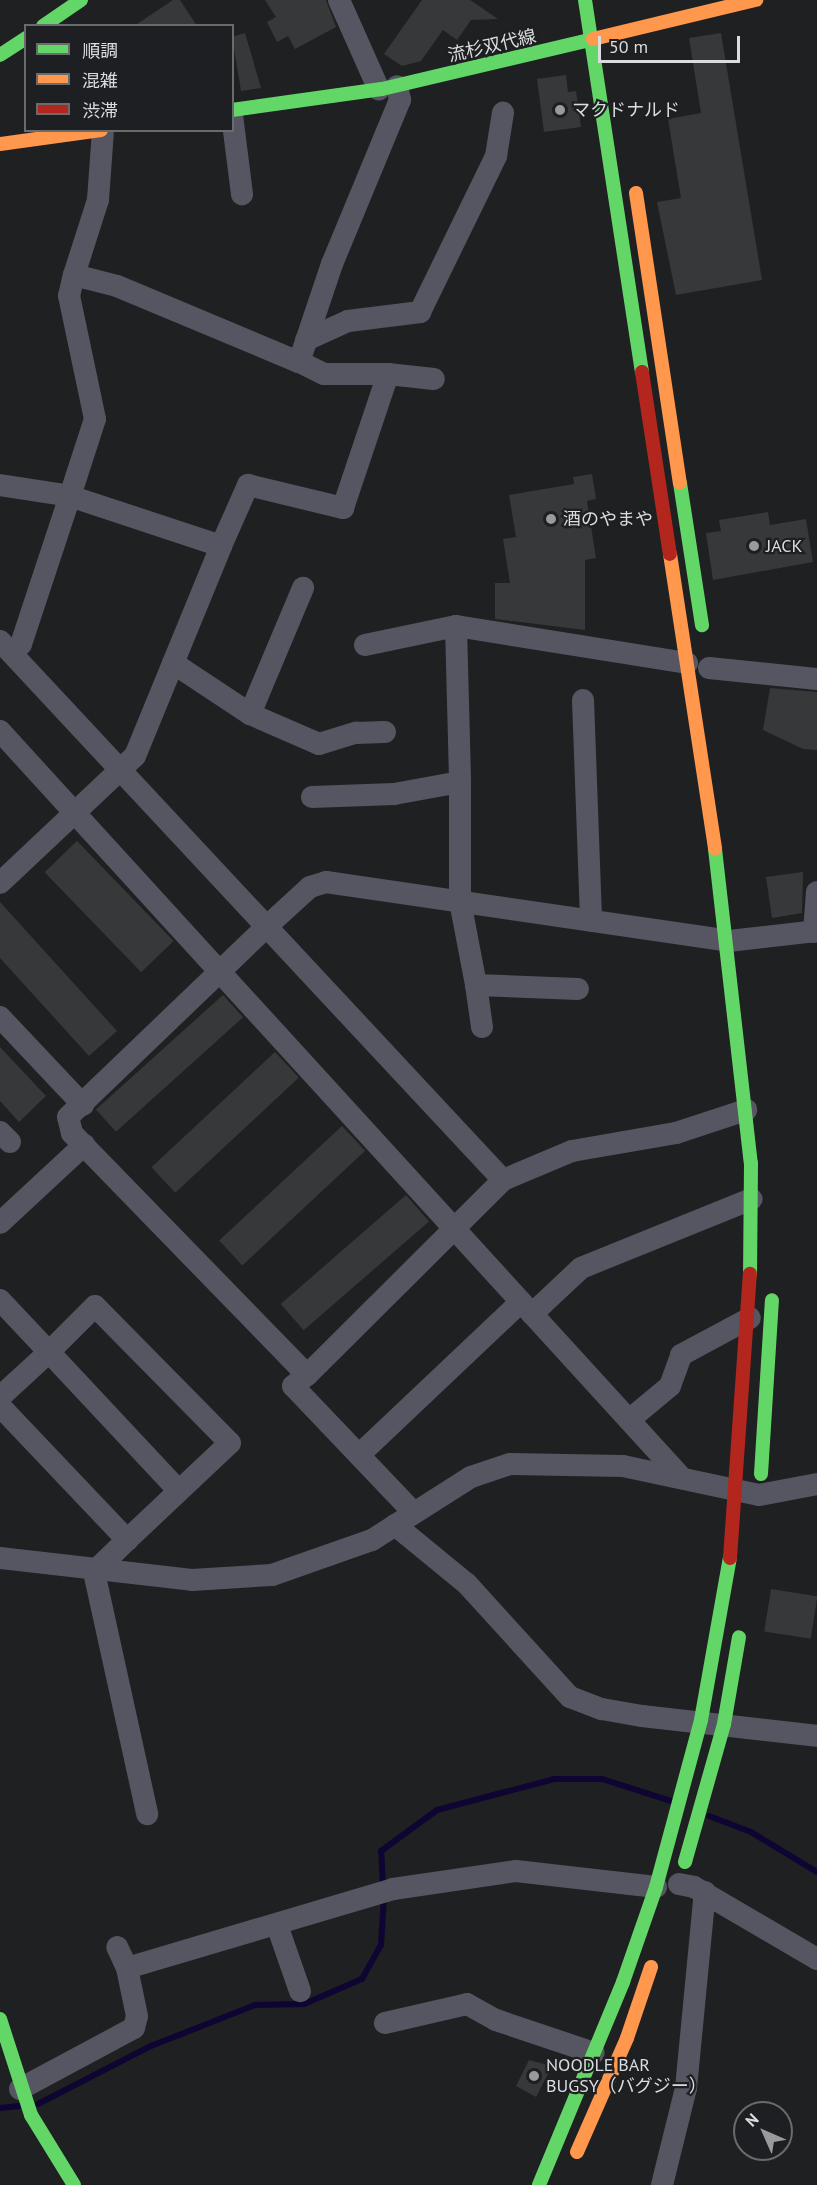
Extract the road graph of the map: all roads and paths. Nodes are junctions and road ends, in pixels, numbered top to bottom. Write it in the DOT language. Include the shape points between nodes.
graph roads {
  1 [pos="81,0"];
  2 [pos="339,0"];
  3 [pos="585,0"];
  4 [pos="756,0"];
  5 [pos="607,15"];
  6 [pos="46,24"];
  7 [pos="610,35"];
  8 [pos="24,39"];
  9 [pos="592,42"];
  10 [pos="613,53"];
  11 [pos="0,55"];
  12 [pos="388,88"];
  13 [pos="234,112"];
  14 [pos="503,113"];
  15 [pos="234,128"];
  16 [pos="87,132"];
  17 [pos="102,132"];
  18 [pos="0,144"];
  19 [pos="633,178"];
  20 [pos="242,194"];
  21 [pos="74,275"];
  22 [pos="306,340"];
  23 [pos="299,362"];
  24 [pos="388,374"];
  25 [pos="434,379"];
  26 [pos="0,485"];
  27 [pos="70,496"];
  28 [pos="221,546"];
  29 [pos="303,588"];
  30 [pos="456,626"];
  31 [pos="365,645"];
  32 [pos="6,647"];
  33 [pos="173,663"];
  34 [pos="704,663"];
  35 [pos="817,679"];
  36 [pos="583,700"];
  37 [pos="250,714"];
  38 [pos="385,732"];
  39 [pos="1,734"];
  40 [pos="120,771"];
  41 [pos="460,782"];
  42 [pos="312,797"];
  43 [pos="76,812"];
  44 [pos="0,883"];
  45 [pos="817,892"];
  46 [pos="460,901"];
  47 [pos="591,921"];
  48 [pos="264,929"];
  49 [pos="816,932"];
  50 [pos="745,939"];
  51 [pos="219,972"];
  52 [pos="476,986"];
  53 [pos="578,989"];
  54 [pos="0,1017"];
  55 [pos="482,1027"];
  56 [pos="83,1105"];
  57 [pos="746,1110"];
  58 [pos="84,1145"];
  59 [pos="502,1180"];
  60 [pos="753,1199"];
  61 [pos="0,1223"];
  62 [pos="455,1230"];
  63 [pos="772,1282"];
  64 [pos="0,1300"];
  65 [pos="527,1308"];
  66 [pos="750,1318"];
  67 [pos="49,1352"];
  68 [pos="307,1375"];
  69 [pos="0,1397"];
  70 [pos="0,1406"];
  71 [pos="629,1420"];
  72 [pos="359,1455"];
  73 [pos="681,1477"];
  74 [pos="817,1484"];
  75 [pos="179,1491"];
  76 [pos="751,1500"];
  77 [pos="404,1519"];
  78 [pos="127,1540"];
  79 [pos="0,1558"];
  80 [pos="94,1572"];
  81 [pos="742,1621"];
  82 [pos="701,1720"];
  83 [pos="724,1724"];
  84 [pos="817,1736"];
  85 [pos="147,1814"];
  86 [pos="670,1889"];
  87 [pos="705,1893"];
  88 [pos="277,1924"];
  89 [pos="117,1947"];
  90 [pos="656,1950"];
  91 [pos="817,1959"];
  92 [pos="127,1968"];
  93 [pos="300,1991"];
  94 [pos="0,2019"];
  95 [pos="385,2023"];
  96 [pos="594,2053"];
  97 [pos="20,2089"];
  98 [pos="572,2163"];
  99 [pos="74,2185"];
  100 [pos="539,2185"];
  101 [pos="662,2185"];
  1 -- 6 [label="street"];
  2 -- 12 [label="street"];
  3 -- 9 [label="street"];
  4 -- 7 [label="street, 流杉双代線"];
  5 -- 7 [label="street"];
  7 -- 9 [label="street, 流杉双代線"];
  7 -- 10 [label="street"];
  8 -- 11 [label="street"];
  9 -- 12 [label="street, 流杉双代線"];
  9 -- 34 [label="street" via="654,478"];
  12 -- 13 [label="street, 流杉双代線"];
  12 -- 22 [label="street" via="400,100 332,264"];
  14 -- 22 [label="street" via="496,156 420,312 348,321"];
  15 -- 20 [label="street"];
  16 -- 18 [label="street"];
  17 -- 21 [label="street" via="98,200"];
  19 -- 34 [label="street"];
  21 -- 23 [label="street" via="117,286"];
  21 -- 27 [label="street" via="69,296 94,419"];
  22 -- 23 [label="street"];
  23 -- 24 [label="street" via="324,374"];
  24 -- 25 [label="street"];
  24 -- 28 [label="street" via="343,508 248,485"];
  26 -- 27 [label="street"];
  27 -- 28 [label="street"];
  27 -- 32 [label="street" via="21,644"];
  28 -- 33 [label="street"];
  29 -- 37 [label="street"];
  30 -- 31 [label="street"];
  30 -- 34 [label="street"];
  30 -- 41 [label="street"];
  32 -- 40 [label="street"];
  33 -- 37 [label="street"];
  33 -- 40 [label="street" via="135,756"];
  34 -- 35 [label="street"];
  34 -- 50 [label="street"];
  36 -- 47 [label="street"];
  37 -- 38 [label="street" via="319,744 356,733"];
  39 -- 43 [label="street"];
  40 -- 43 [label="street"];
  40 -- 48 [label="street"];
  41 -- 42 [label="street" via="394,794"];
  41 -- 46 [label="street"];
  43 -- 44 [label="street"];
  43 -- 51 [label="street"];
  45 -- 49 [label="street"];
  46 -- 47 [label="street"];
  46 -- 48 [label="street" via="327,882 310,887"];
  46 -- 52 [label="street"];
  47 -- 50 [label="street"];
  48 -- 51 [label="street"];
  48 -- 59 [label="street"];
  49 -- 50 [label="street"];
  50 -- 57 [label="street"];
  51 -- 56 [label="street"];
  51 -- 62 [label="street"];
  52 -- 53 [label="street"];
  52 -- 55 [label="street"];
  54 -- 56 [label="street"];
  56 -- 58 [label="street" via="68,1117 72,1133"];
  57 -- 59 [label="street" via="676,1132 572,1151"];
  57 -- 60 [label="street"];
  58 -- 61 [label="street"];
  58 -- 68 [label="street"];
  59 -- 62 [label="street"];
  60 -- 65 [label="street" via="581,1268"];
  60 -- 66 [label="street"];
  62 -- 65 [label="street"];
  62 -- 68 [label="street"];
  63 -- 76 [label="street"];
  64 -- 67 [label="street"];
  65 -- 71 [label="street"];
  65 -- 72 [label="street"];
  66 -- 71 [label="street" via="681,1355 670,1386"];
  66 -- 76 [label="street"];
  67 -- 69 [label="street"];
  67 -- 75 [label="street"];
  67 -- 75 [label="street" via="95,1306 230,1443"];
  68 -- 72 [label="street" via="292,1386"];
  70 -- 78 [label="street"];
  71 -- 73 [label="street"];
  72 -- 77 [label="street"];
  73 -- 76 [label="street"];
  73 -- 77 [label="street" via="623,1466 510,1464 471,1477"];
  74 -- 76 [label="street"];
  75 -- 78 [label="street"];
  76 -- 82 [label="street"];
  77 -- 80 [label="street" via="372,1540 272,1575 192,1580"];
  77 -- 82 [label="street" via="570,1697 602,1709"];
  78 -- 80 [label="street"];
  79 -- 80 [label="street"];
  80 -- 85 [label="street"];
  81 -- 83 [label="street"];
  82 -- 83 [label="street"];
  82 -- 86 [label="street"];
  83 -- 84 [label="street"];
  83 -- 86 [label="street"];
  86 -- 87 [label="street"];
  86 -- 88 [label="street" via="516,1871 393,1889"];
  86 -- 96 [label="street"];
  87 -- 91 [label="street"];
  87 -- 101 [label="street" via="686,2088"];
  88 -- 92 [label="street"];
  88 -- 93 [label="street"];
  89 -- 92 [label="street"];
  90 -- 98 [label="street" via="627,2038"];
  92 -- 97 [label="street" via="137,2016 134,2028"];
  94 -- 97 [label="street"];
  95 -- 96 [label="street" via="467,2004 496,2020"];
  96 -- 100 [label="street"];
  97 -- 99 [label="street"];
}
